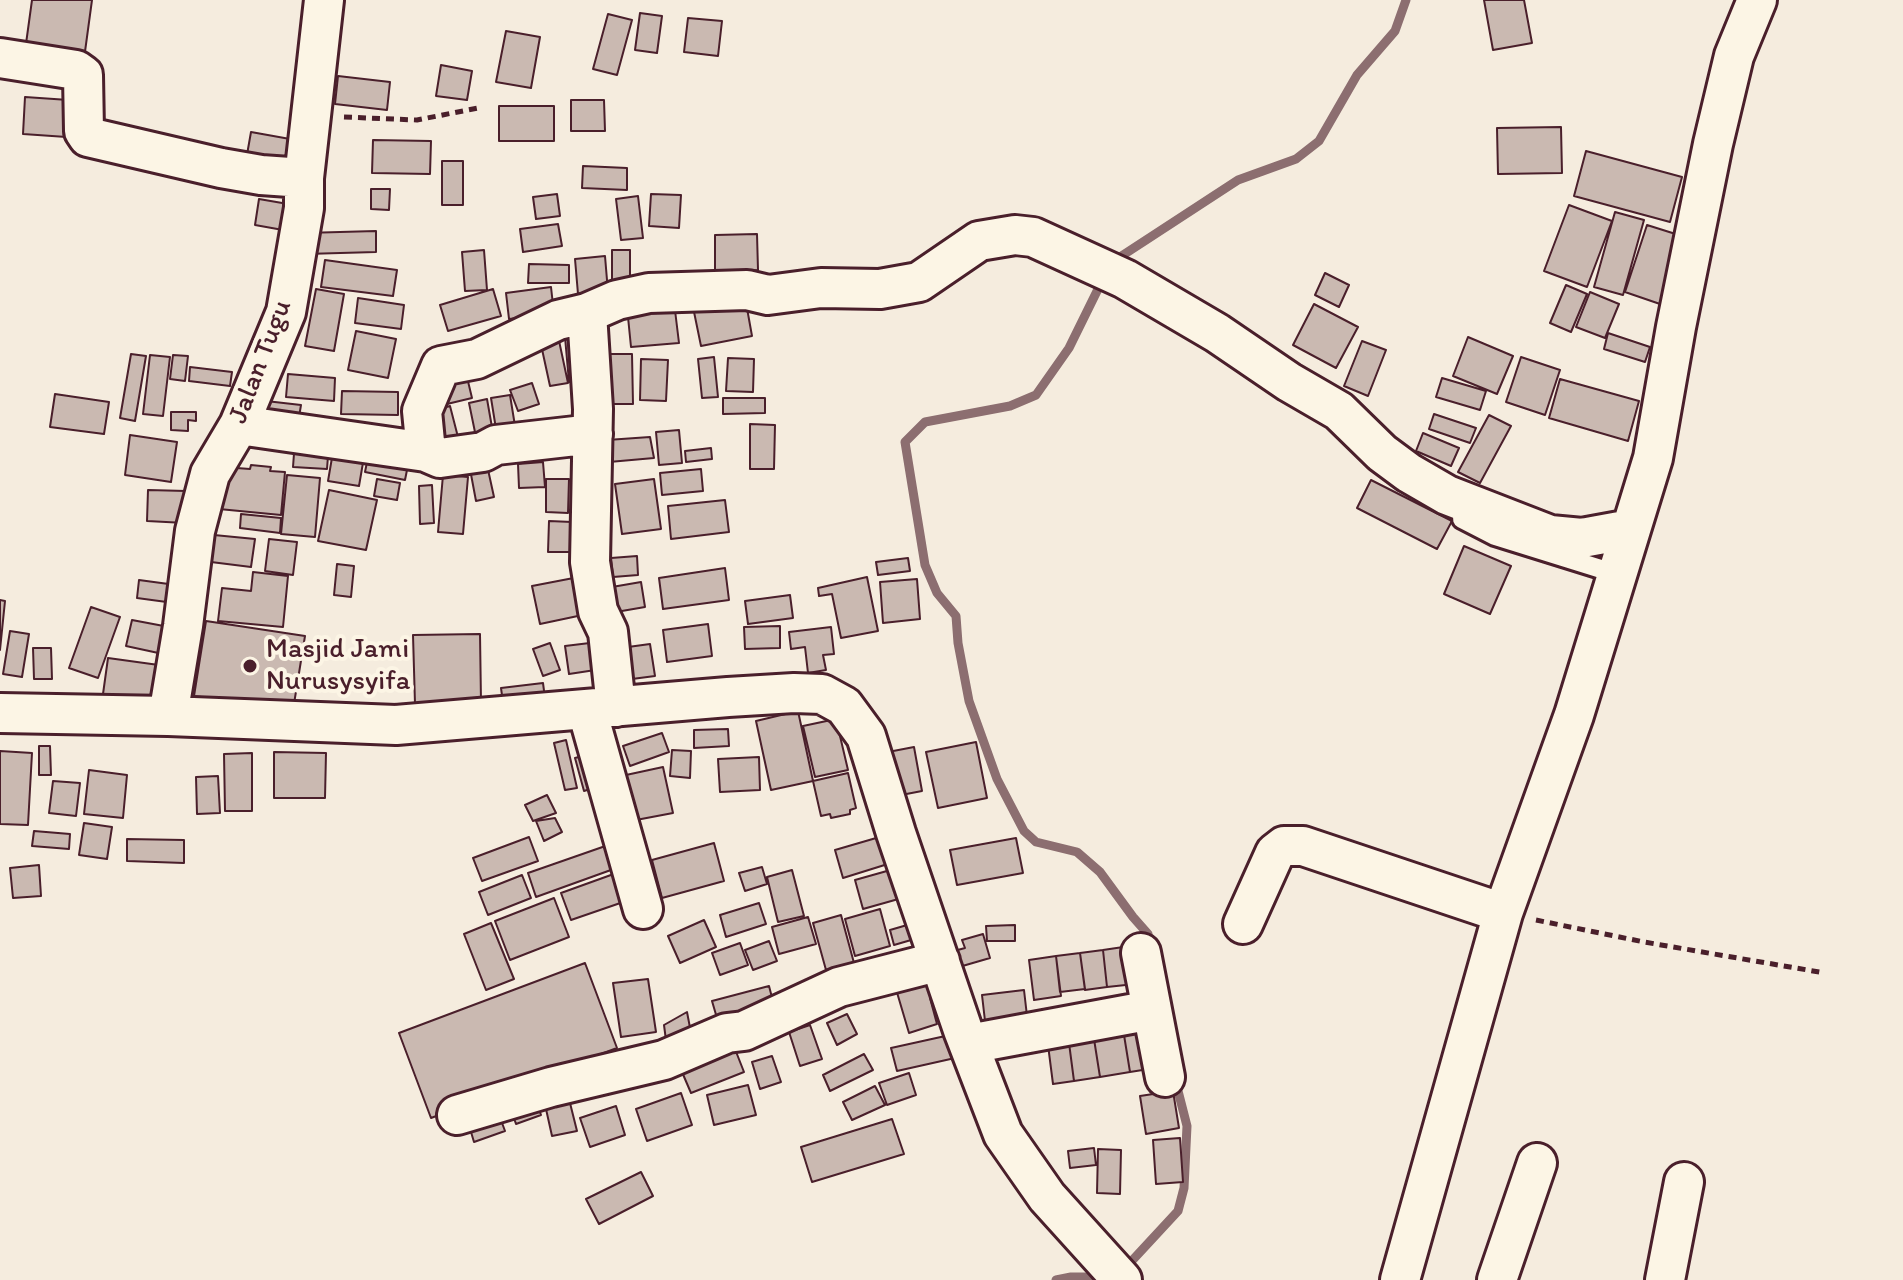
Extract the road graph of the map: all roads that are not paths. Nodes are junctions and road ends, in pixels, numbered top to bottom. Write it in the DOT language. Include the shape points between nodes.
graph roads {
  1 [pos="324,0"];
  2 [pos="1757,0"];
  3 [pos="0,58"];
  4 [pos="304,178"];
  5 [pos="587,313"];
  6 [pos="239,425"];
  7 [pos="593,434"];
  8 [pos="426,452"];
  9 [pos="1446,510"];
  10 [pos="1631,529"];
  11 [pos="1617,574"];
  12 [pos="602,708"];
  13 [pos="0,713"];
  14 [pos="168,716"];
  15 [pos="643,909"];
  16 [pos="1503,913"];
  17 [pos="1243,924"];
  18 [pos="1141,953"];
  19 [pos="940,961"];
  20 [pos="1152,1010"];
  21 [pos="969,1044"];
  22 [pos="1165,1077"];
  23 [pos="457,1115"];
  24 [pos="1537,1163"];
  25 [pos="1684,1182"];
  26 [pos="1122,1280"];
  27 [pos="1400,1280"];
  28 [pos="1497,1280"];
  29 [pos="1665,1280"];
  1 -- 4 [label="street, Jalan Tugu"];
  2 -- 10 [label="street" via="1734,56 1653,458"];
  3 -- 4 [label="street" via="83,75 88,137 221,168"];
  4 -- 6 [label="street, Jalan Tugu" via="286,312"];
  5 -- 7 [label="street"];
  5 -- 8 [label="street" via="558,320 477,359 441,366 422,411"];
  5 -- 10 [label="street" via="649,293 747,290 768,295 821,288 880,289 919,282 979,241 1033,237 1125,279 1217,333 1339,411 1382,453 1447,495 1550,535 1582,538"];
  6 -- 8 [label="street"];
  6 -- 14 [label="street, Jalan Tugu" via="210,474 195,531"];
  7 -- 8 [label="street" via="496,445 440,458"];
  7 -- 12 [label="street" via="590,562 598,611 608,632"];
  9 -- 11 [label="lane" via="1495,536"];
  10 -- 11 [label="street"];
  11 -- 16 [label="street" via="1574,715"];
  12 -- 14 [label="street" via="396,725"];
  12 -- 15 [label="street"];
  12 -- 19 [label="street" via="794,693 822,694 844,706 866,736"];
  13 -- 14 [label="street"];
  16 -- 17 [label="street" via="1303,846 1284,846 1275,853"];
  16 -- 27 [label="street"];
  18 -- 20 [label="street"];
  19 -- 21 [label="street"];
  19 -- 23 [label="street" via="839,987 744,1031 664,1060"];
  20 -- 21 [label="street"];
  20 -- 22 [label="street"];
  21 -- 26 [label="street" via="1003,1134 1047,1197"];
  24 -- 28 [label="street"];
  25 -- 29 [label="street"];
}
